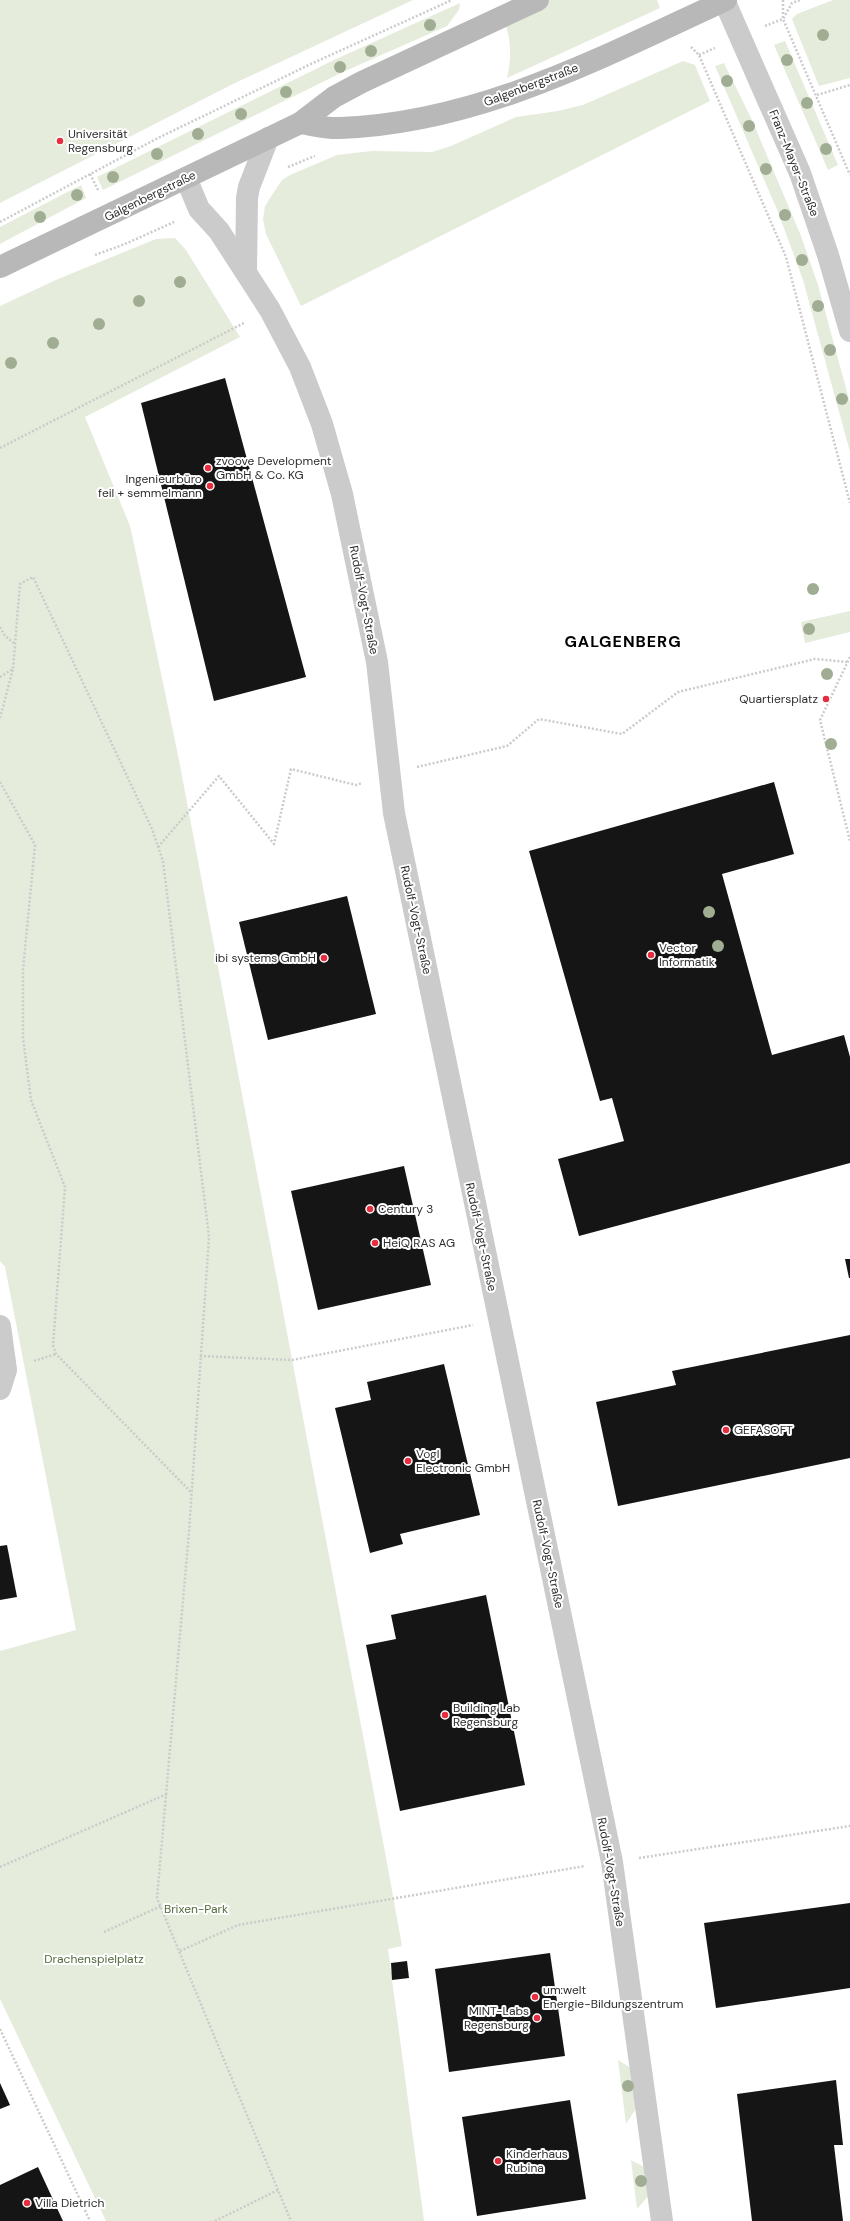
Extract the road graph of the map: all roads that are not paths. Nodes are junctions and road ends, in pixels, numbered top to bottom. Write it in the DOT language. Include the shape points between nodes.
graph roads {
  1 [pos="538,0"];
  2 [pos="725,0"];
  3 [pos="300,123"];
  4 [pos="268,138"];
  5 [pos="186,178"];
  6 [pos="0,268"];
  7 [pos="246,271"];
  8 [pos="850,331"];
  9 [pos="0,1326"];
  10 [pos="0,1389"];
  11 [pos="662,2221"];
  1 -- 3 [label="street, Galgenbergstraße" via="334,97"];
  2 -- 3 [label="street, Galgenbergstraße" via="679,23 517,93 472,107 406,122 338,128"];
  2 -- 8 [label="street, Franz-Mayer-Straße" via="800,173"];
  3 -- 4 [label="street, Galgenbergstraße"];
  4 -- 5 [label="street, Galgenbergstraße"];
  4 -- 7 [label="street" via="247,198"];
  5 -- 6 [label="street, Galgenbergstraße"];
  5 -- 7 [label="street, Rudolf-Vogt-Straße" via="199,209 219,231"];
  7 -- 11 [label="street, Rudolf-Vogt-Straße" via="270,310 305,381 322,424 342,494 377,662 394,813 612,1862"];
  9 -- 10 [label="street" via="6,1370"];
}
